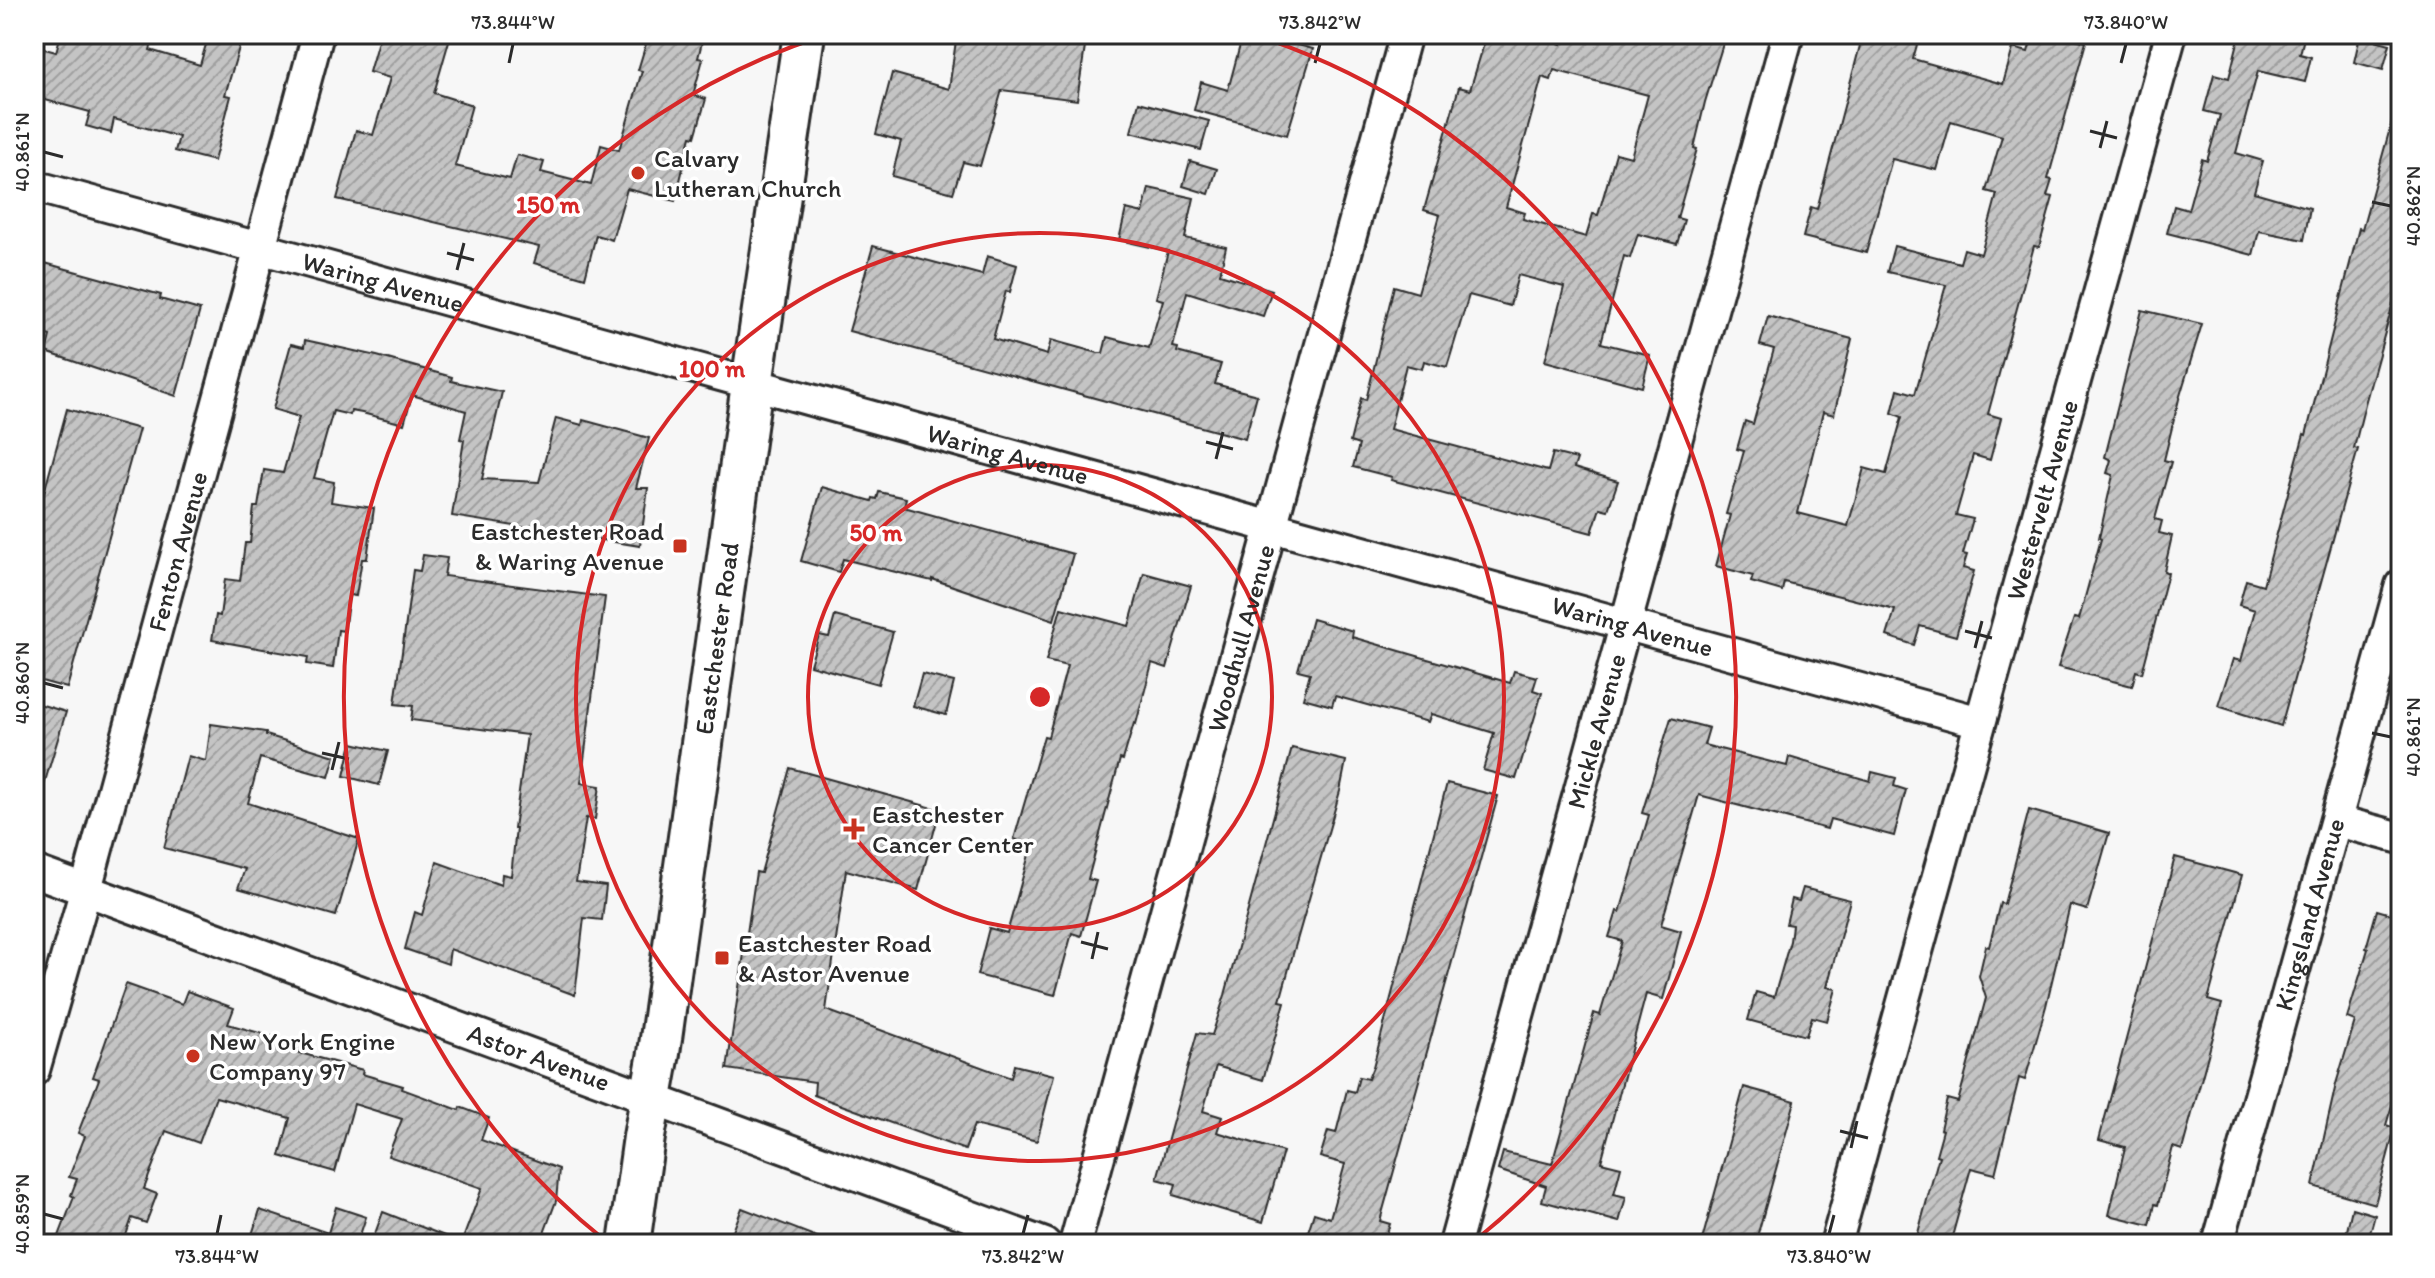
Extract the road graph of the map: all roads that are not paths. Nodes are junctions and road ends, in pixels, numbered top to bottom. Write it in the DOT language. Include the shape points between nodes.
graph roads {
  1 [pos="318,34"];
  2 [pos="804,34"];
  3 [pos="1406,34"];
  4 [pos="1788,34"];
  5 [pos="2171,34"];
  6 [pos="34,186"];
  7 [pos="259,248"];
  8 [pos="752,384"];
  9 [pos="1271,527"];
  10 [pos="2401,585"];
  11 [pos="1625,624"];
  12 [pos="1980,722"];
  13 [pos="2337,821"];
  14 [pos="2401,838"];
  15 [pos="34,871"];
  16 [pos="86,889"];
  17 [pos="34,1070"];
  18 [pos="652,1099"];
  19 [pos="629,1244"];
  20 [pos="1045,1244"];
  21 [pos="1075,1244"];
  22 [pos="1455,1244"];
  23 [pos="1836,1244"];
  24 [pos="2218,1244"];
  1 -- 7 [label="street, Fenton Avenue"];
  2 -- 8 [label="main road, Eastchester Road"];
  3 -- 9 [label="street, Woodhull Avenue"];
  4 -- 11 [label="street, Mickle Avenue"];
  5 -- 12 [label="street, Westervelt Avenue"];
  6 -- 7 [label="street, Waring Avenue"];
  7 -- 8 [label="street, Waring Avenue"];
  7 -- 16 [label="street, Fenton Avenue"];
  8 -- 9 [label="street, Waring Avenue"];
  8 -- 18 [label="main road, Eastchester Road"];
  9 -- 11 [label="street, Waring Avenue"];
  9 -- 21 [label="street, Woodhull Avenue"];
  10 -- 13 [label="street, Kingsland Avenue"];
  11 -- 12 [label="street, Waring Avenue"];
  11 -- 22 [label="street, Mickle Avenue"];
  12 -- 23 [label="street, Westervelt Avenue"];
  13 -- 14 [label="street"];
  13 -- 24 [label="street, Kingsland Avenue"];
  15 -- 16 [label="street, Astor Avenue"];
  16 -- 17 [label="street, Fenton Avenue"];
  16 -- 18 [label="street, Astor Avenue"];
  18 -- 19 [label="main road, Eastchester Road"];
  18 -- 20 [label="street, Astor Avenue"];
}
